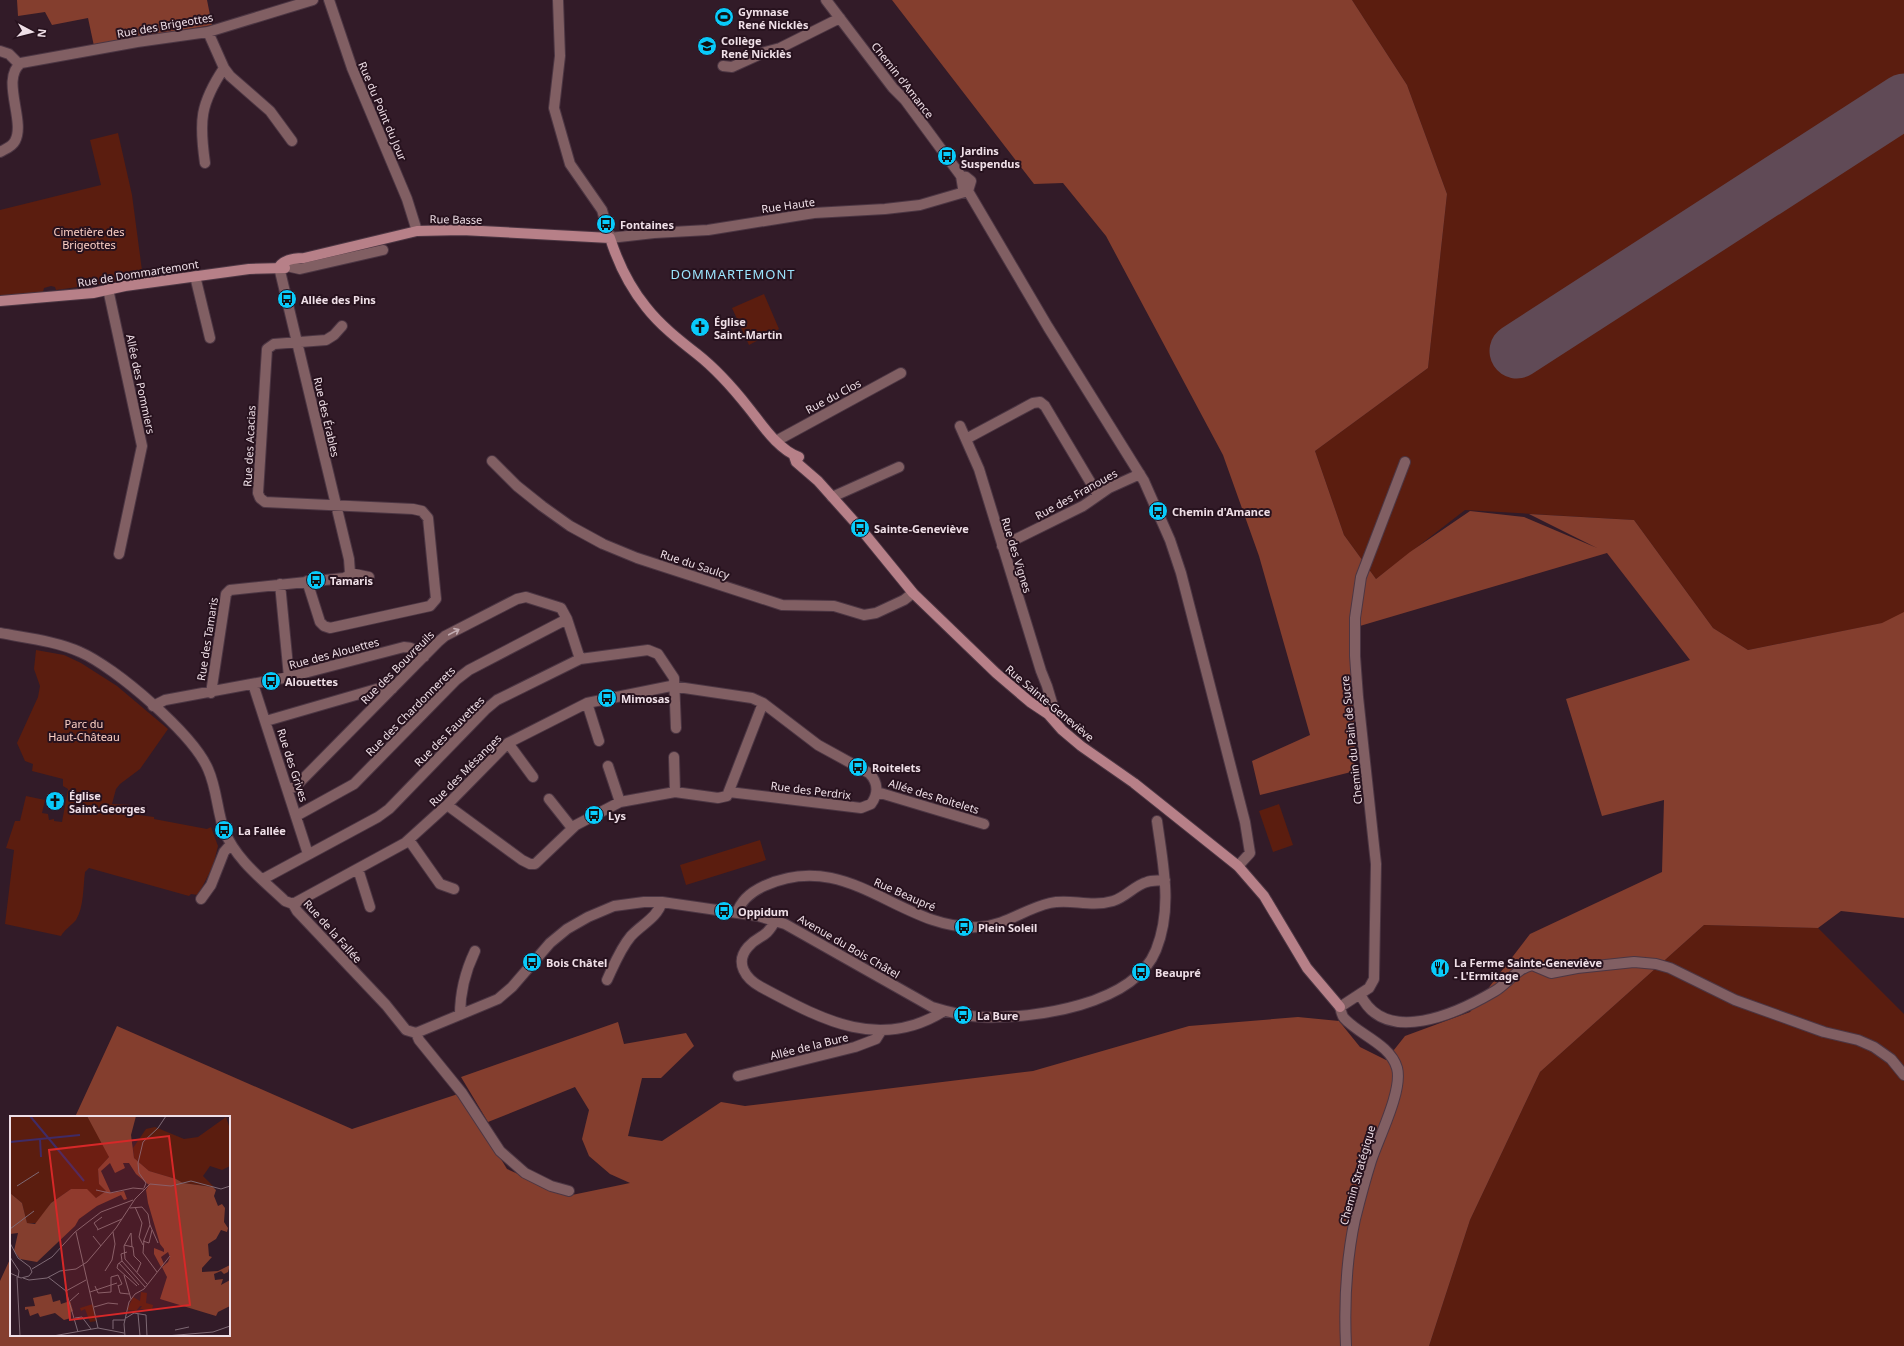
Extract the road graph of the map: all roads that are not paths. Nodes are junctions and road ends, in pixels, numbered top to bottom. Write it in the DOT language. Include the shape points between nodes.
graph roads {
  1 [pos="313,0"];
  2 [pos="330,0"];
  3 [pos="558,0"];
  4 [pos="826,0"];
  5 [pos="840,18"];
  6 [pos="208,32"];
  7 [pos="0,51"];
  8 [pos="19,64"];
  9 [pos="723,66"];
  10 [pos="224,68"];
  11 [pos="292,141"];
  12 [pos="0,152"];
  13 [pos="205,163"];
  14 [pos="968,191"];
  15 [pos="417,231"];
  16 [pos="610,238"];
  17 [pos="383,250"];
  18 [pos="304,258"];
  19 [pos="279,267"];
  20 [pos="291,267"];
  21 [pos="195,276"];
  22 [pos="108,289"];
  23 [pos="0,301"];
  24 [pos="342,326"];
  25 [pos="210,338"];
  26 [pos="297,343"];
  27 [pos="901,373"];
  28 [pos="960,426"];
  29 [pos="966,439"];
  30 [pos="776,441"];
  31 [pos="492,460"];
  32 [pos="1405,462"];
  33 [pos="899,467"];
  34 [pos="1140,474"];
  35 [pos="1098,494"];
  36 [pos="832,497"];
  37 [pos="336,506"];
  38 [pos="1002,546"];
  39 [pos="119,554"];
  40 [pos="350,573"];
  41 [pos="369,576"];
  42 [pos="308,581"];
  43 [pos="280,584"];
  44 [pos="914,594"];
  45 [pos="568,619"];
  46 [pos="0,633"];
  47 [pos="424,657"];
  48 [pos="580,658"];
  49 [pos="289,677"];
  50 [pos="253,684"];
  51 [pos="674,686"];
  52 [pos="392,689"];
  53 [pos="211,693"];
  54 [pos="587,702"];
  55 [pos="763,703"];
  56 [pos="153,706"];
  57 [pos="1045,711"];
  58 [pos="266,721"];
  59 [pos="676,728"];
  60 [pos="599,741"];
  61 [pos="508,743"];
  62 [pos="674,757"];
  63 [pos="608,766"];
  64 [pos="533,777"];
  65 [pos="288,789"];
  66 [pos="675,792"];
  67 [pos="729,792"];
  68 [pos="877,792"];
  69 [pos="549,799"];
  70 [pos="620,802"];
  71 [pos="447,806"];
  72 [pos="296,816"];
  73 [pos="1157,821"];
  74 [pos="984,824"];
  75 [pos="572,828"];
  76 [pos="409,840"];
  77 [pos="231,844"];
  78 [pos="308,854"];
  79 [pos="1238,866"];
  80 [pos="358,869"];
  81 [pos="263,879"];
  82 [pos="1165,880"];
  83 [pos="454,888"];
  84 [pos="201,899"];
  85 [pos="662,902"];
  86 [pos="294,904"];
  87 [pos="370,907"];
  88 [pos="737,913"];
  89 [pos="775,921"];
  90 [pos="475,950"];
  91 [pos="607,980"];
  92 [pos="1360,994"];
  93 [pos="1340,1007"];
  94 [pos="944,1011"];
  95 [pos="460,1015"];
  96 [pos="881,1031"];
  97 [pos="416,1033"];
  98 [pos="1904,1075"];
  99 [pos="738,1076"];
  100 [pos="569,1191"];
  101 [pos="1346,1346"];
  1 -- 6 [label="street, Rue des Brigeottes"];
  2 -- 15 [label="street, Rue du Point du Jour" via="352,68 407,199"];
  3 -- 16 [label="street" via="560,56 554,108 570,164 602,210"];
  4 -- 5 [label="street, Chemin d'Amance"];
  5 -- 9 [label="street" via="780,48 732,68"];
  5 -- 14 [label="street, Chemin d'Amance" via="961,176 971,181"];
  6 -- 8 [label="street, Rue des Brigeottes"];
  6 -- 10 [label="street"];
  7 -- 8 [label="street" via="9,54"];
  8 -- 12 [label="street" via="10,76 16,138 13,144"];
  10 -- 11 [label="street" via="270,111"];
  10 -- 13 [label="street" via="203,109 201,136"];
  14 -- 16 [label="street, Rue Haute" via="920,205 814,213 708,230"];
  14 -- 34 [label="street, Chemin d'Amance" via="1048,327"];
  15 -- 16 [label="street, Rue Basse" via="462,230"];
  15 -- 18 [label="street, Rue Basse"];
  16 -- 30 [label="street, Rue Sainte-Geneviève" via="624,274 647,308 666,329 716,372"];
  17 -- 20 [label="street" via="300,269"];
  18 -- 19 [label="street, Rue Basse" via="282,262"];
  18 -- 20 [label="street, Rue Basse"];
  19 -- 20 [label="street"];
  19 -- 21 [label="street, Rue de Dommartemont"];
  19 -- 26 [label="street, Rue des Érables"];
  21 -- 22 [label="street, Rue de Dommartemont"];
  21 -- 25 [label="street"];
  22 -- 23 [label="street, Rue de Dommartemont"];
  22 -- 39 [label="street, Allée des Pommiers" via="142,446"];
  24 -- 26 [label="street" via="330,339"];
  26 -- 37 [label="street, Rue des Érables"];
  26 -- 37 [label="street, Rue des Acacias" via="270,345 266,353 258,493 265,502"];
  27 -- 30 [label="street, Rue du Clos"];
  28 -- 29 [label="street, Rue des Vignes"];
  29 -- 35 [label="street" via="1033,403 1040,402 1045,406"];
  29 -- 38 [label="street, Rue des Vignes" via="979,469"];
  30 -- 36 [label="street, Rue Sainte-Geneviève" via="794,456 799,457"];
  31 -- 44 [label="street, Rue du Saulcy" via="517,486 542,506 570,526 603,544 637,558 782,605 834,606 864,615"];
  32 -- 92 [label="street, Chemin du Pain de Sucre" via="1361,576 1355,618 1358,697 1377,878 1374,979 1371,986"];
  33 -- 36 [label="street"];
  34 -- 35 [label="street, Rue des Franoues"];
  34 -- 79 [label="street, Chemin d'Amance" via="1177,560 1235,781 1250,850 1249,855"];
  35 -- 38 [label="street, Rue des Franoues" via="1083,506"];
  36 -- 44 [label="street, Rue Sainte-Geneviève"];
  37 -- 40 [label="street, Rue des Érables"];
  37 -- 42 [label="street" via="414,509 425,514 428,518 436,599 430,606 330,628 322,624"];
  38 -- 57 [label="street, Rue des Vignes" via="1049,691"];
  40 -- 41 [label="street, Rue des Tamaris"];
  40 -- 42 [label="street, Rue des Tamaris" via="344,578"];
  42 -- 43 [label="street, Rue des Tamaris"];
  43 -- 49 [label="street"];
  43 -- 53 [label="street, Rue des Tamaris" via="234,588 226,594"];
  44 -- 57 [label="street, Rue Sainte-Geneviève" via="996,673 1030,702"];
  47 -- 45 [label="street, Rue des Bouvreuils, one-way" via="445,636 521,597 561,608"];
  45 -- 48 [label="street, Rue des Bouvreuils"];
  45 -- 72 [label="street, Rue des Chardonnerets" via="469,670 456,680 354,784"];
  46 -- 56 [label="street, Rue de la Fallée" via="80,652 126,682"];
  47 -- 49 [label="street, Rue des Alouettes" via="415,650 404,647"];
  47 -- 52 [label="street, Rue des Bouvreuils"];
  48 -- 51 [label="street, Rue des Fauvettes" via="653,651 672,674"];
  48 -- 78 [label="street, Rue des Fauvettes" via="497,700 389,809"];
  49 -- 50 [label="street, Rue des Alouettes"];
  50 -- 53 [label="street, Rue des Alouettes"];
  50 -- 58 [label="street, Rue des Grives"];
  51 -- 54 [label="street, Rue des Mésanges"];
  51 -- 55 [label="street, Rue des Mésanges" via="752,698"];
  51 -- 59 [label="street"];
  52 -- 58 [label="street" via="380,688"];
  52 -- 65 [label="street, Rue des Bouvreuils" via="295,788"];
  53 -- 56 [label="street, Rue des Alouettes" via="165,700"];
  54 -- 60 [label="street"];
  54 -- 61 [label="street, Rue des Mésanges"];
  55 -- 67 [label="street"];
  55 -- 68 [label="street" via="818,745 869,773 874,778"];
  56 -- 77 [label="street, Rue de la Fallée" via="199,752 216,792 224,830"];
  57 -- 79 [label="street, Rue Sainte-Geneviève" via="1081,746 1134,783"];
  58 -- 65 [label="street, Rue des Grives"];
  61 -- 64 [label="street"];
  61 -- 71 [label="street, Rue des Mésanges"];
  62 -- 66 [label="street"];
  63 -- 70 [label="street"];
  65 -- 72 [label="street, Rue des Grives"];
  66 -- 67 [label="street" via="721,798"];
  66 -- 70 [label="street"];
  67 -- 68 [label="street, Rue des Perdrix" via="861,808 871,804"];
  68 -- 74 [label="street, Allée des Roitelets"];
  69 -- 75 [label="street"];
  70 -- 75 [label="street"];
  71 -- 75 [label="street" via="530,864 537,862"];
  71 -- 76 [label="street, Rue des Mésanges"];
  72 -- 78 [label="street, Rue des Grives"];
  73 -- 82 [label="street, Avenue du Bois Châtel"];
  76 -- 80 [label="street, Rue des Mésanges"];
  76 -- 83 [label="street" via="440,884"];
  77 -- 81 [label="street, Rue de la Fallée" via="241,858"];
  77 -- 84 [label="street" via="224,852 211,885"];
  78 -- 81 [label="street, Rue des Fauvettes"];
  79 -- 93 [label="street, Rue Sainte-Geneviève" via="1264,896 1307,968"];
  80 -- 86 [label="street, Rue des Mésanges"];
  80 -- 87 [label="street"];
  81 -- 86 [label="street, Rue de la Fallée" via="285,901"];
  82 -- 88 [label="street, Rue Beaupré" via="1146,882 1119,899 1104,903 1051,903 1034,907 1012,920 980,927 959,926 927,918 844,880 809,876 771,883 756,890 745,898"];
  82 -- 94 [label="street, Avenue du Bois Châtel" via="1166,910 1155,952 1141,972 1115,991 1068,1008 1025,1015 982,1017"];
  85 -- 88 [label="street, Avenue du Bois Châtel"];
  85 -- 91 [label="street" via="658,913 625,945"];
  85 -- 95 [label="street, Avenue du Bois Châtel" via="623,904 588,917 560,934 503,995 491,1003"];
  86 -- 97 [label="street, Rue de la Fallée" via="297,911 386,1005 406,1030"];
  88 -- 89 [label="street, Avenue du Bois Châtel"];
  89 -- 94 [label="street, Avenue du Bois Châtel" via="796,929 932,1007"];
  89 -- 96 [label="street" via="768,933 744,952 742,966 748,979 825,1020"];
  90 -- 95 [label="street" via="462,984"];
  92 -- 93 [label="street, Chemin du Pain de Sucre"];
  92 -- 98 [label="street" via="1367,1007 1374,1013 1392,1020 1411,1023 1456,1011 1495,991 1522,969 1532,965 1551,972 1634,962 1656,964 1670,968 1734,1000 1874,1047 1891,1059"];
  93 -- 101 [label="street, Chemin Stratégique" via="1343,1018 1390,1055 1397,1068 1398,1082 1396,1094 1370,1163 1354,1226 1347,1272"];
  94 -- 96 [label="street" via="923,1022 893,1031"];
  95 -- 97 [label="street, Avenue du Bois Châtel"];
  96 -- 99 [label="street, Allée de la Bure" via="876,1039 855,1047"];
  97 -- 100 [label="street, Rue de la Fallée" via="462,1093 500,1151 525,1173 551,1186"];
}
